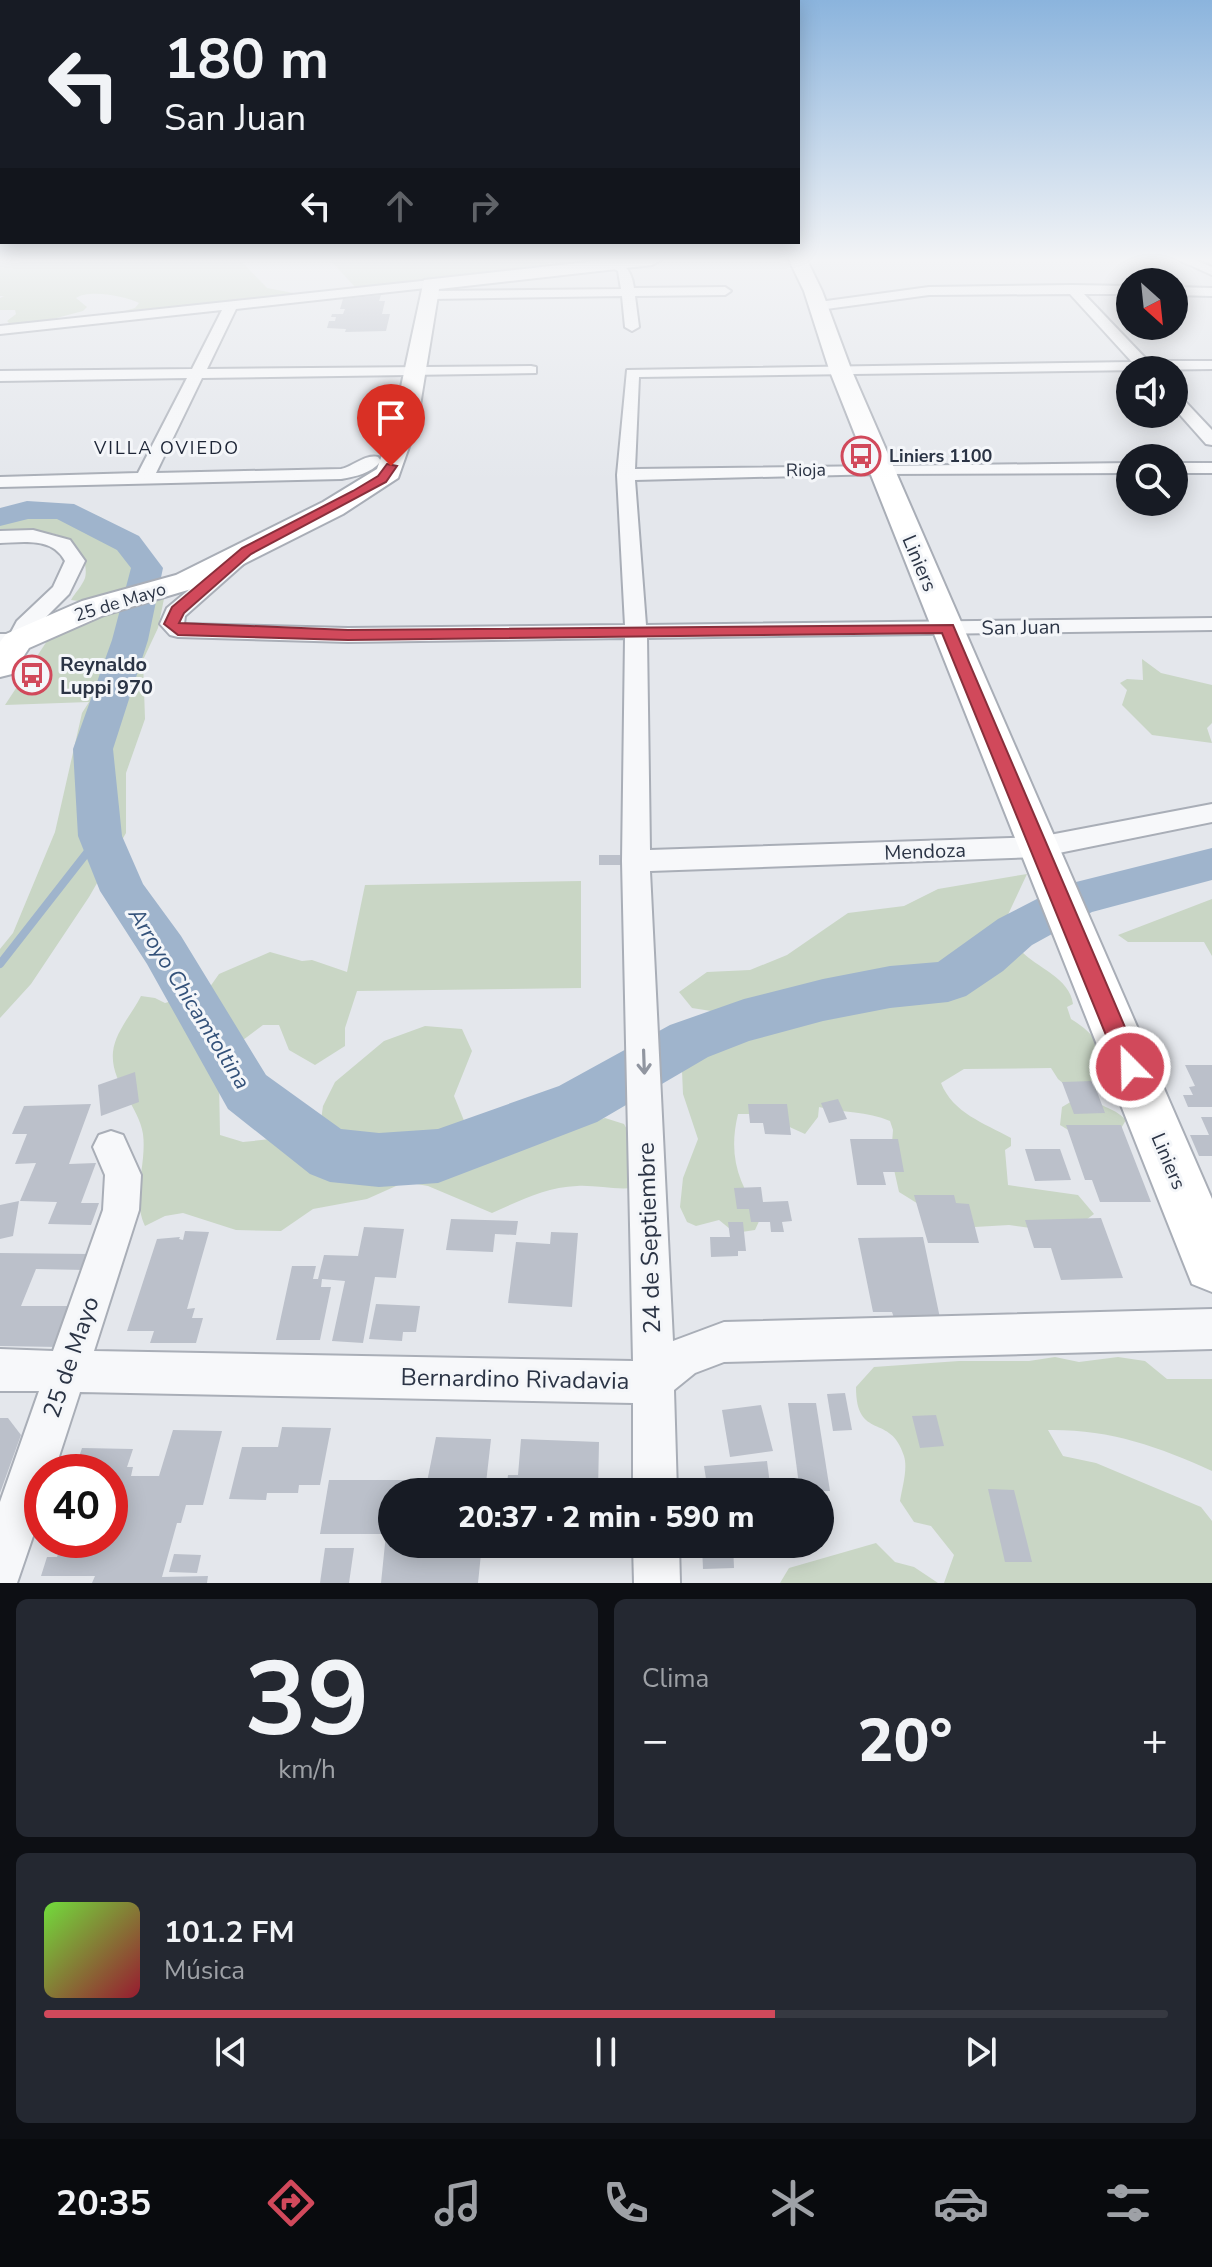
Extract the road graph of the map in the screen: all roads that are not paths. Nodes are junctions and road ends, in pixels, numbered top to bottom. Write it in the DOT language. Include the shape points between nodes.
graph roads {
  1 [pos="217,334"];
  2 [pos="421,334"];
  3 [pos="828,334"];
  4 [pos="1114,334"];
  5 [pos="1135,356"];
  6 [pos="1212,365"];
  7 [pos="1188,366"];
  8 [pos="1116,368"];
  9 [pos="840,369"];
  10 [pos="531,370"];
  11 [pos="413,373"];
  12 [pos="198,374"];
  13 [pos="0,376"];
  14 [pos="1188,414"];
  15 [pos="1212,440"];
  16 [pos="372,461"];
  17 [pos="1116,468"];
  18 [pos="1188,468"];
  19 [pos="1212,468"];
  20 [pos="881,469"];
  21 [pos="626,475"];
  22 [pos="145,478"];
  23 [pos="0,482"];
  24 [pos="0,537"];
  25 [pos="246,551"];
  26 [pos="1212,624"];
  27 [pos="948,628"];
  28 [pos="636,631"];
  29 [pos="6,650"];
  30 [pos="1212,813"];
  31 [pos="1044,859"];
  32 [pos="636,861"];
  33 [pos="111,1147"];
  34 [pos="1212,1264"];
  35 [pos="1212,1329"];
  36 [pos="67,1369"];
  37 [pos="0,1370"];
  38 [pos="652,1381"];
  39 [pos="655,1478"];
  40 [pos="656,1558"];
  41 [pos="0,1568"];
  42 [pos="657,1583"];
  1 -- 12 [label="street"];
  2 -- 11 [label="street, 25 de Mayo"];
  3 -- 9 [label="street, Liniers"];
  4 -- 5 [label="street"];
  6 -- 7 [label="street"];
  8 -- 9 [label="street"];
  9 -- 20 [label="street, Liniers"];
  9 -- 21 [label="street, 24 de Septiembre" via="632,373"];
  10 -- 11 [label="street"];
  11 -- 12 [label="street"];
  11 -- 25 [label="street, 25 de Mayo" via="405,424 389,473"];
  12 -- 13 [label="street"];
  12 -- 22 [label="street"];
  14 -- 15 [label="street"];
  16 -- 22 [label="street" via="341,474"];
  17 -- 20 [label="street, Rioja"];
  18 -- 19 [label="street"];
  20 -- 21 [label="street, Rioja"];
  20 -- 27 [label="street, Liniers"];
  21 -- 28 [label="street, 24 de Septiembre"];
  22 -- 23 [label="street"];
  24 -- 29 [label="street" via="60,542 75,561 62,590"];
  25 -- 28 [label="street, San Juan" via="175,613 171,624 178,630 348,635"];
  25 -- 29 [label="street, 25 de Mayo" via="170,586 93,608"];
  26 -- 27 [label="street, San Juan"];
  27 -- 28 [label="street, San Juan"];
  27 -- 31 [label="street, Liniers"];
  28 -- 32 [label="street, 24 de Septiembre"];
  30 -- 31 [label="street, Mendoza"];
  31 -- 32 [label="street, Mendoza"];
  31 -- 34 [label="street, Liniers"];
  32 -- 38 [label="street, 24 de Septiembre, one-way"];
  33 -- 36 [label="street, 25 de Mayo" via="123,1175 121,1210"];
  35 -- 38 [label="street, Bernardino Rivadavia" via="724,1342 682,1358"];
  36 -- 37 [label="street, Bernardino Rivadavia"];
  36 -- 38 [label="street, Bernardino Rivadavia"];
  36 -- 41 [label="street, 25 de Mayo"];
  38 -- 39 [label="street, 24 de Septiembre"];
  40 -- 42 [label="street"];
}
